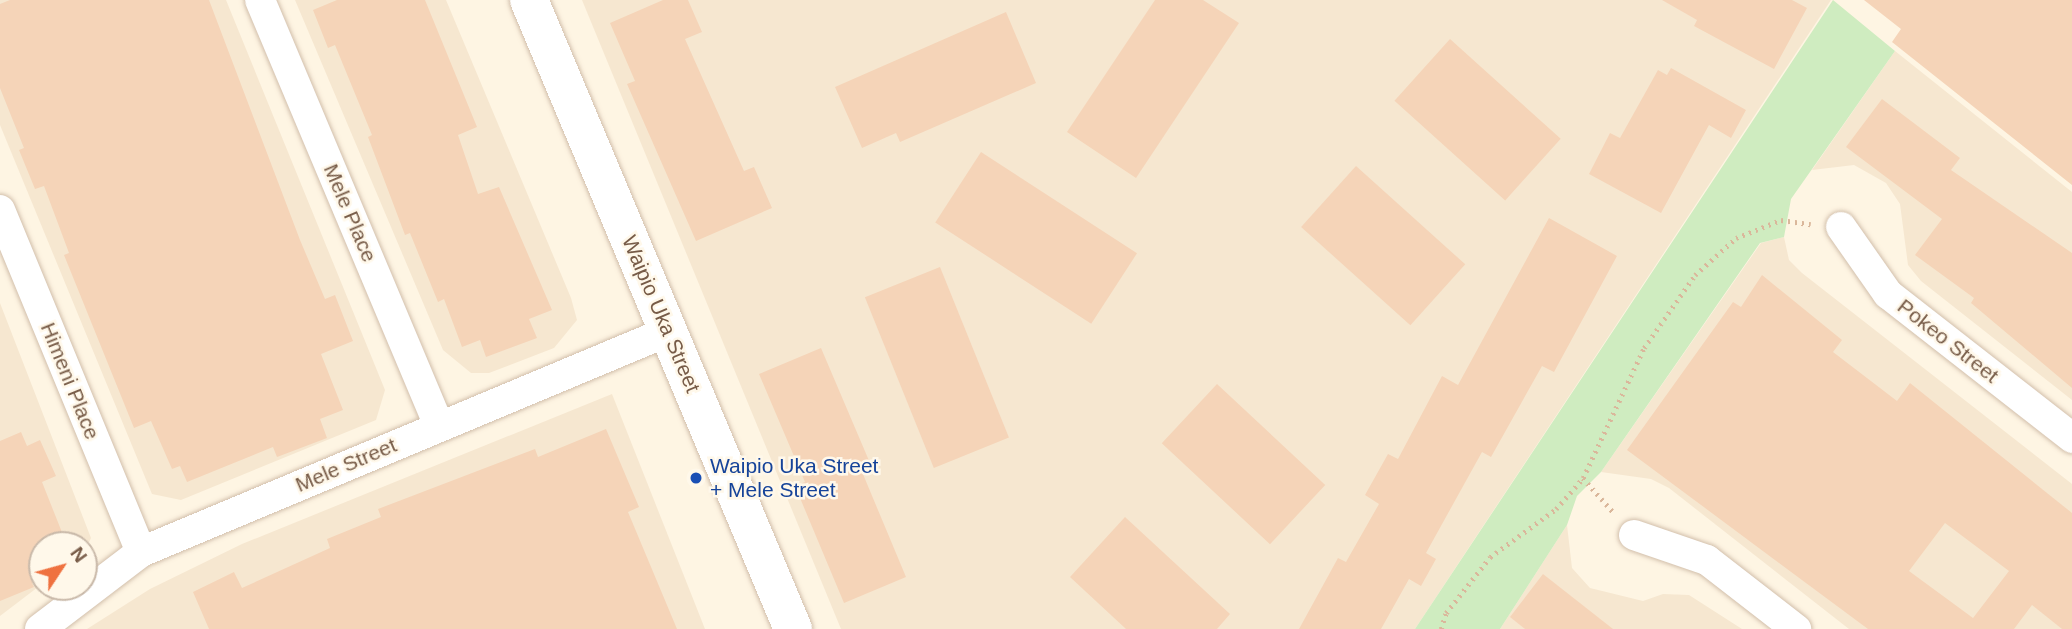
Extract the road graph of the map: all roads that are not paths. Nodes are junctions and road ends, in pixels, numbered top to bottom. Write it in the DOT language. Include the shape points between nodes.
graph roads {
  1 [pos="260,0"];
  2 [pos="529,0"];
  3 [pos="0,210"];
  4 [pos="1841,227"];
  5 [pos="669,331"];
  6 [pos="439,426"];
  7 [pos="2072,438"];
  8 [pos="1634,535"];
  9 [pos="141,552"];
  10 [pos="40,629"];
  11 [pos="793,629"];
  12 [pos="1796,629"];
  1 -- 6 [label="street, Mele Place"];
  2 -- 5 [label="street, Waipio Uka Street"];
  3 -- 9 [label="street, Himeni Place"];
  4 -- 7 [label="street, Pokeo Street" via="1888,294"];
  5 -- 6 [label="street, Mele Street"];
  5 -- 11 [label="street, Waipio Uka Street"];
  6 -- 9 [label="street, Mele Street"];
  8 -- 12 [label="street" via="1707,560"];
  9 -- 10 [label="street, Mele Street"];
}
